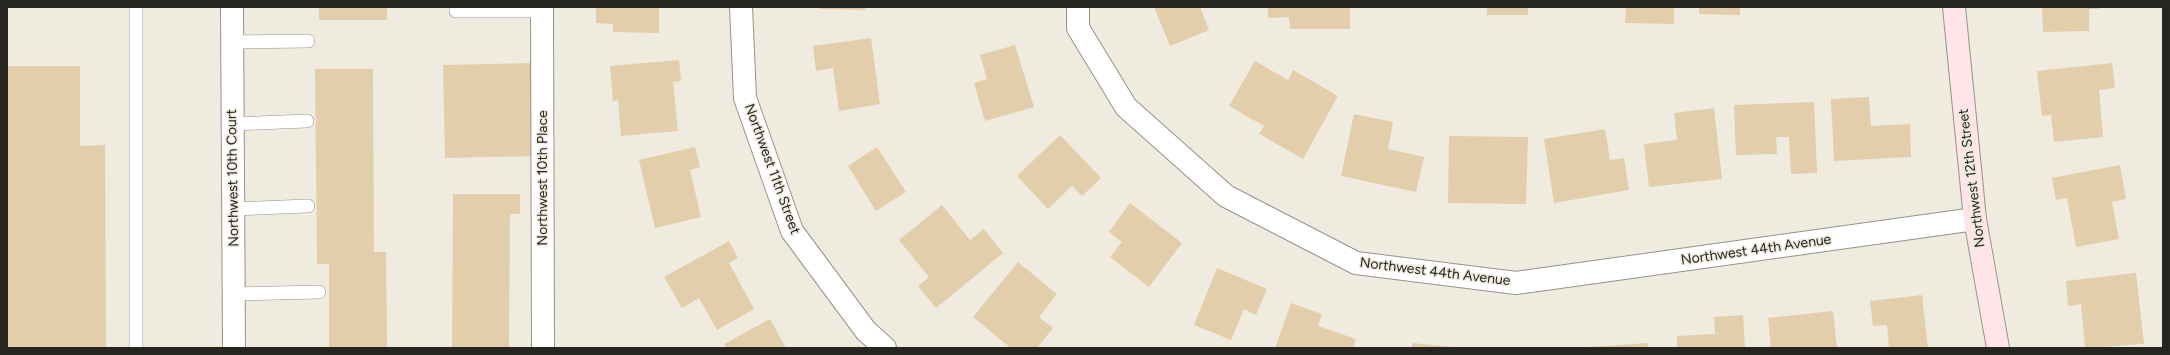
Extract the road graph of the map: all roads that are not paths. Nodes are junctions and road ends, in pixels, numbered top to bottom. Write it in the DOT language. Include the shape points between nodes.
graph roads {
  1 [pos="136,7"];
  2 [pos="232,7"];
  3 [pos="741,7"];
  4 [pos="1078,7"];
  5 [pos="1954,7"];
  6 [pos="542,9"];
  7 [pos="456,11"];
  8 [pos="308,41"];
  9 [pos="232,42"];
  10 [pos="307,121"];
  11 [pos="232,124"];
  12 [pos="308,206"];
  13 [pos="233,209"];
  14 [pos="1975,219"];
  15 [pos="319,292"];
  16 [pos="234,294"];
  17 [pos="136,348"];
  18 [pos="234,348"];
  19 [pos="543,348"];
  20 [pos="885,348"];
  21 [pos="1998,348"];
  1 -- 17 [label="lane"];
  2 -- 9 [label="street, Northwest 10th Court"];
  3 -- 20 [label="street, Northwest 11th Street" via="745,98 792,231 866,331"];
  4 -- 14 [label="street, Northwest 44th Avenue" via="1078,28 1126,107 1226,196 1356,263 1516,283"];
  5 -- 14 [label="street, Northwest 12th Street"];
  6 -- 7 [label="lane"];
  6 -- 19 [label="street, Northwest 10th Place"];
  8 -- 9 [label="lane"];
  9 -- 11 [label="street, Northwest 10th Court"];
  10 -- 11 [label="lane"];
  11 -- 13 [label="street, Northwest 10th Court"];
  12 -- 13 [label="lane"];
  13 -- 16 [label="street, Northwest 10th Court"];
  14 -- 21 [label="street, Northwest 12th Street"];
  15 -- 16 [label="lane"];
  16 -- 18 [label="street, Northwest 10th Court"];
}
